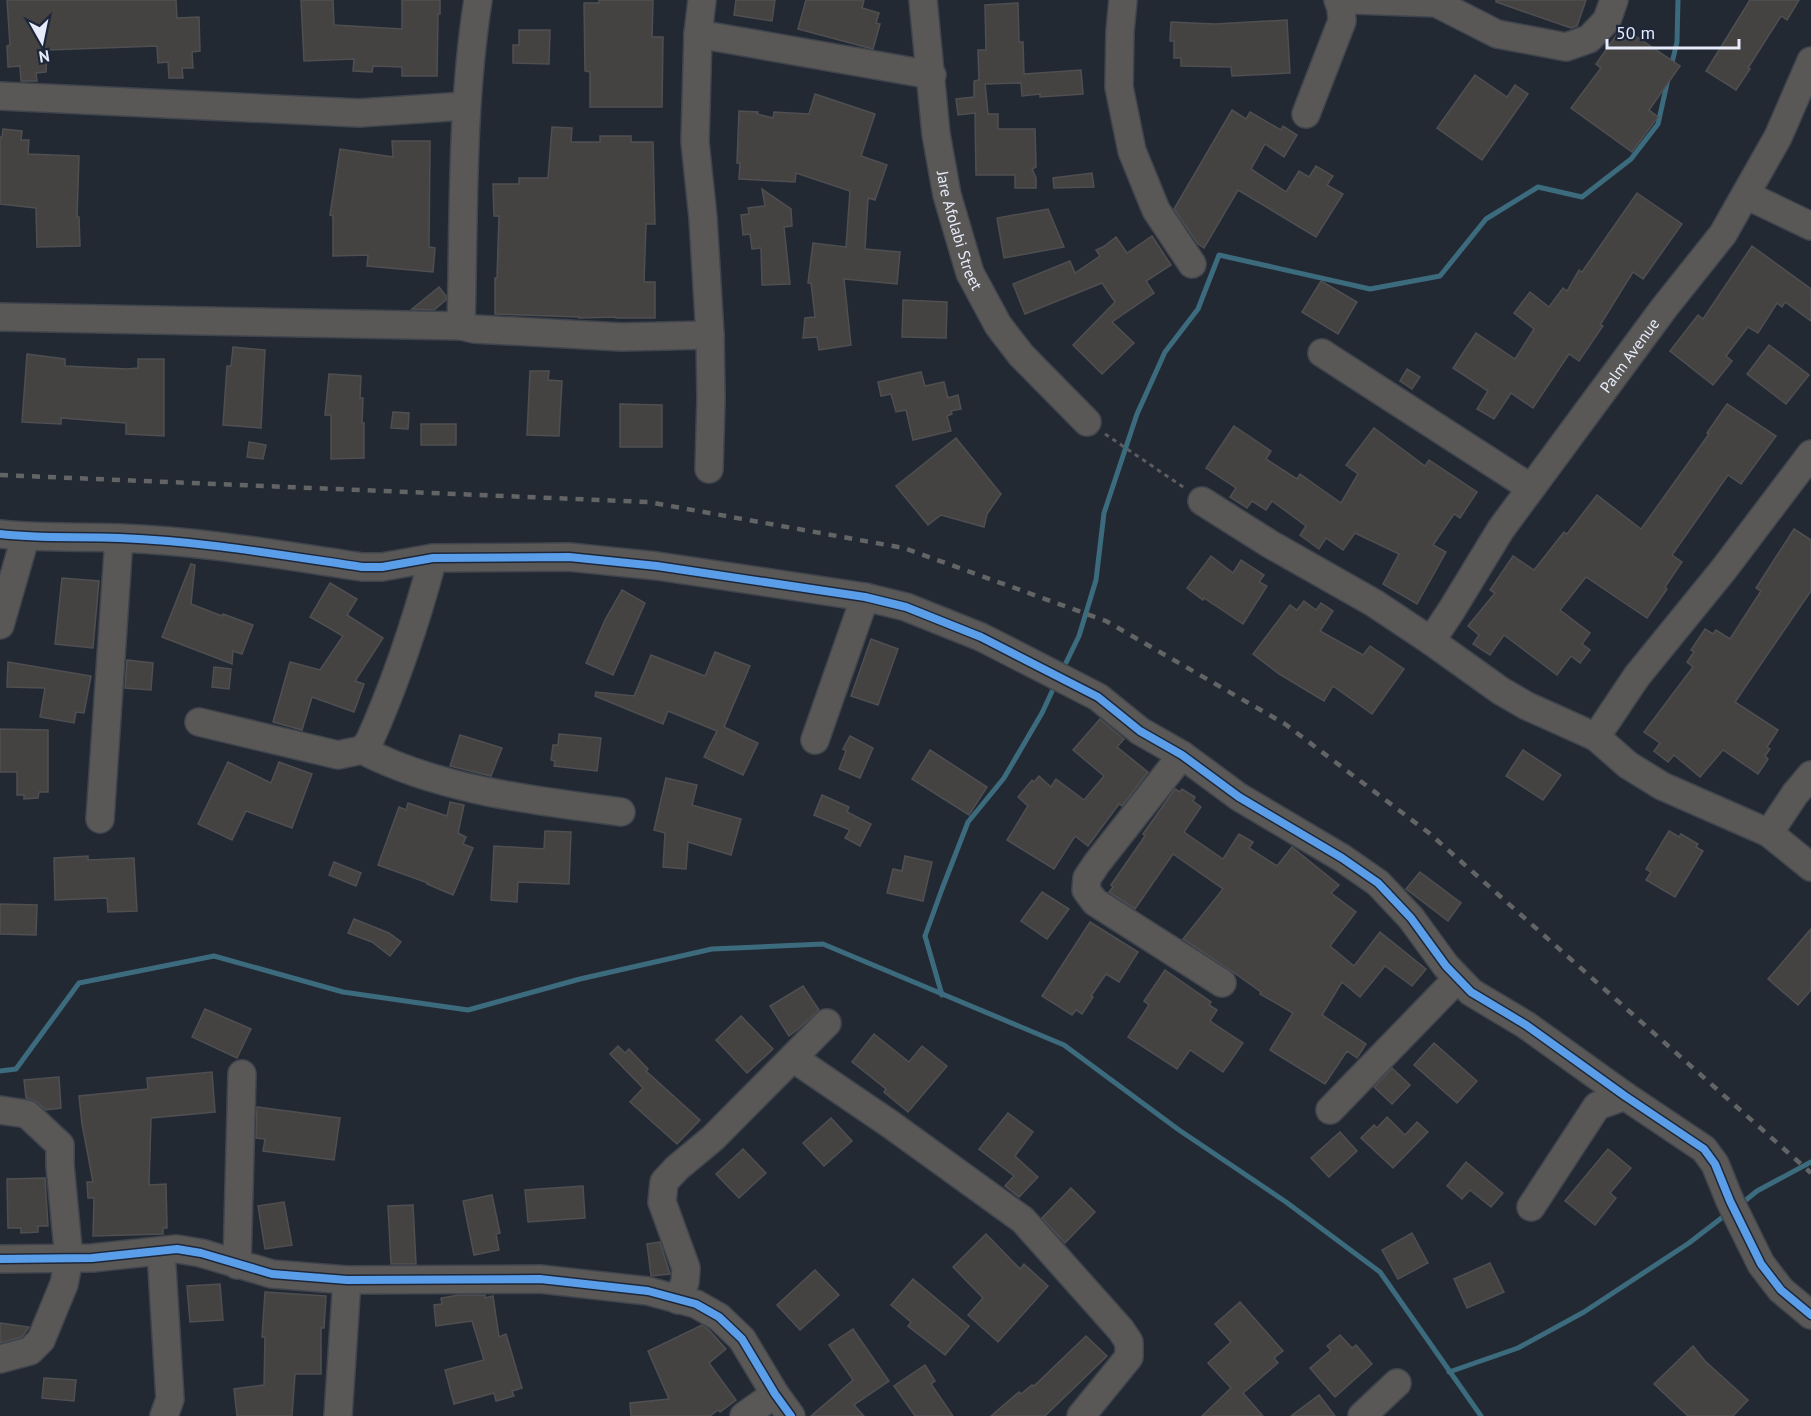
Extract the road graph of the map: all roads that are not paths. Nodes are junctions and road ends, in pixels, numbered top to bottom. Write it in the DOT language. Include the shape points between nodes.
graph roads {
  1 [pos="478,0"];
  2 [pos="702,0"];
  3 [pos="923,0"];
  4 [pos="1123,0"];
  5 [pos="1338,0"];
  6 [pos="1354,0"];
  7 [pos="1614,0"];
  8 [pos="698,34"];
  9 [pos="1811,61"];
  10 [pos="932,75"];
  11 [pos="0,96"];
  12 [pos="465,106"];
  13 [pos="1306,114"];
  14 [pos="1746,195"];
  15 [pos="1811,226"];
  16 [pos="1191,264"];
  17 [pos="0,317"];
  18 [pos="461,326"];
  19 [pos="710,335"];
  20 [pos="1322,353"];
  21 [pos="1087,422"];
  22 [pos="1811,454"];
  23 [pos="709,469"];
  24 [pos="1531,488"];
  25 [pos="1202,501"];
  26 [pos="13,536"];
  27 [pos="119,538"];
  28 [pos="433,558"];
  29 [pos="865,597"];
  30 [pos="0,625"];
  31 [pos="1431,640"];
  32 [pos="199,722"];
  33 [pos="1596,737"];
  34 [pos="815,740"];
  35 [pos="362,750"];
  36 [pos="1182,755"];
  37 [pos="1811,775"];
  38 [pos="621,812"];
  39 [pos="100,819"];
  40 [pos="1769,833"];
  41 [pos="1811,867"];
  42 [pos="1457,979"];
  43 [pos="1222,982"];
  44 [pos="827,1023"];
  45 [pos="793,1058"];
  46 [pos="242,1074"];
  47 [pos="1625,1096"];
  48 [pos="0,1110"];
  49 [pos="1330,1110"];
  50 [pos="1531,1207"];
  51 [pos="161,1251"];
  52 [pos="0,1259"];
  53 [pos="69,1259"];
  54 [pos="237,1265"];
  55 [pos="347,1280"];
  56 [pos="678,1300"];
  57 [pos="1811,1315"];
  58 [pos="0,1359"];
  59 [pos="1397,1383"];
  60 [pos="775,1394"];
  61 [pos="164,1416"];
  62 [pos="338,1416"];
  63 [pos="744,1416"];
  64 [pos="791,1416"];
  65 [pos="1081,1416"];
  66 [pos="1362,1416"];
  1 -- 12 [label="street"];
  2 -- 8 [label="street"];
  3 -- 10 [label="street, Jare Afolabi Street"];
  4 -- 16 [label="street" via="1119,87 1132,151 1156,210"];
  5 -- 13 [label="street" via="1342,21"];
  6 -- 7 [label="street" via="1436,3 1497,34 1566,47 1589,39 1607,20"];
  8 -- 10 [label="street"];
  8 -- 19 [label="street" via="695,142 704,218"];
  9 -- 14 [label="street, Palm Avenue" via="1778,137"];
  10 -- 21 [label="street, Jare Afolabi Street" via="936,134 947,195 970,273 998,325"];
  11 -- 12 [label="street" via="359,113"];
  12 -- 18 [label="street"];
  14 -- 15 [label="street"];
  14 -- 24 [label="street, Palm Avenue" via="1723,234"];
  17 -- 18 [label="street"];
  18 -- 19 [label="street" via="621,337"];
  19 -- 23 [label="street"];
  20 -- 24 [label="street"];
  22 -- 33 [label="street" via="1637,676"];
  24 -- 31 [label="street, Palm Avenue"];
  25 -- 31 [label="street"];
  26 -- 27 [label="street"];
  26 -- 30 [label="street"];
  27 -- 28 [label="street" via="228,546 362,567"];
  27 -- 39 [label="street"];
  28 -- 29 [label="street" via="568,557"];
  28 -- 35 [label="street" via="403,660 369,742"];
  29 -- 34 [label="street"];
  29 -- 36 [label="street" via="981,637 1098,697 1140,731"];
  31 -- 33 [label="street" via="1518,701"];
  32 -- 35 [label="street" via="338,755"];
  33 -- 40 [label="street" via="1628,765 1662,786"];
  35 -- 38 [label="street" via="440,782"];
  36 -- 42 [label="street" via="1239,797 1378,883 1411,918"];
  36 -- 43 [label="street" via="1097,863 1087,878 1086,890 1095,902"];
  37 -- 40 [label="street"];
  40 -- 41 [label="street"];
  42 -- 47 [label="street"];
  42 -- 49 [label="street"];
  44 -- 45 [label="street"];
  45 -- 56 [label="street" via="664,1182 662,1202 686,1268"];
  45 -- 65 [label="street" via="1023,1220 1121,1330 1129,1342 1129,1357"];
  46 -- 54 [label="street"];
  47 -- 50 [label="street" via="1597,1106"];
  47 -- 57 [label="street" via="1704,1149 1715,1164 1761,1264 1781,1290"];
  48 -- 53 [label="street" via="27,1114 60,1145"];
  51 -- 53 [label="street"];
  51 -- 54 [label="street" via="201,1253"];
  51 -- 61 [label="street" via="170,1399"];
  52 -- 53 [label="street"];
  53 -- 58 [label="street" via="64,1284 41,1340 30,1351"];
  54 -- 55 [label="street" via="272,1274"];
  55 -- 56 [label="street" via="540,1279 648,1291"];
  55 -- 62 [label="street"];
  56 -- 60 [label="street" via="696,1304 719,1317 742,1339"];
  59 -- 66 [label="street"];
  60 -- 63 [label="street"];
  60 -- 64 [label="street"];
}
